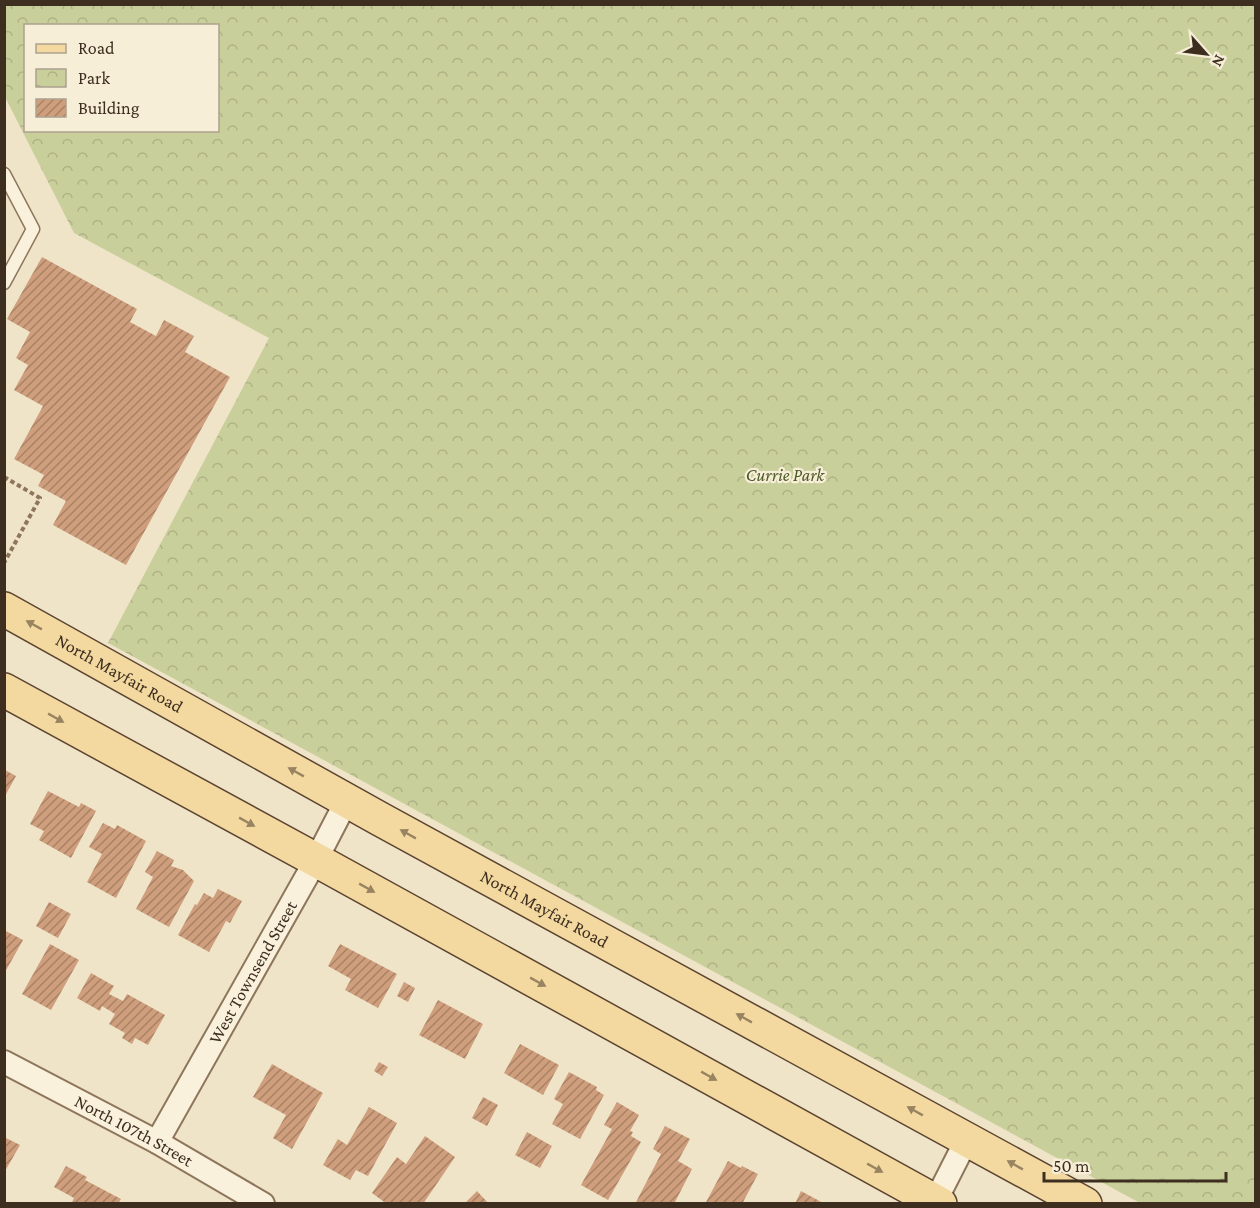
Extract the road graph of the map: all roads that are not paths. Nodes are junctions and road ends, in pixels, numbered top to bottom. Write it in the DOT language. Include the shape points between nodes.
graph roads {
  1 [pos="4,174"];
  2 [pos="4,283"];
  3 [pos="4,609"];
  4 [pos="4,690"];
  5 [pos="347,800"];
  6 [pos="316,860"];
  7 [pos="4,1062"];
  8 [pos="967,1139"];
  9 [pos="157,1142"];
  10 [pos="263,1203"];
  11 [pos="937,1203"];
  12 [pos="1085,1203"];
  1 -- 2 [label="lane" via="33,229"];
  5 -- 3 [label="main road, North Mayfair Road, one-way"];
  4 -- 6 [label="main road, one-way"];
  5 -- 6 [label="street, West Townsend Street"];
  8 -- 5 [label="main road, North Mayfair Road, one-way"];
  6 -- 9 [label="street, West Townsend Street"];
  6 -- 11 [label="main road, one-way"];
  7 -- 9 [label="street, North 107th Street"];
  8 -- 11 [label="street"];
  12 -- 8 [label="main road, North Mayfair Road, one-way"];
  9 -- 10 [label="street, North 107th Street"];
}
